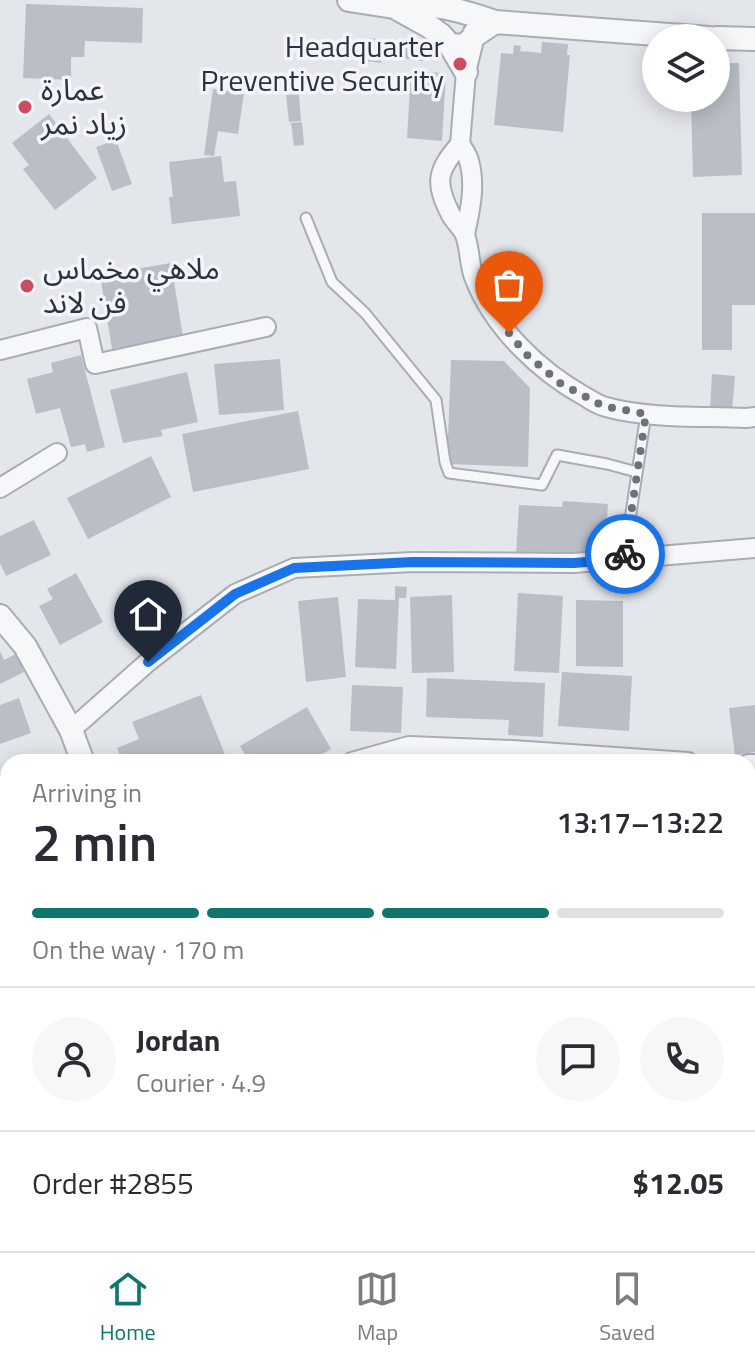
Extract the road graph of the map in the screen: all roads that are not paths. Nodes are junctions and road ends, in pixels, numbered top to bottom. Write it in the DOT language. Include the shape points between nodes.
graph roads {
  1 [pos="349,0"];
  2 [pos="394,7"];
  3 [pos="464,11"];
  4 [pos="495,22"];
  5 [pos="642,33"];
  6 [pos="474,37"];
  7 [pos="730,38"];
  8 [pos="755,39"];
  9 [pos="450,45"];
  10 [pos="466,72"];
  11 [pos="460,144"];
  12 [pos="306,218"];
  13 [pos="465,234"];
  14 [pos="266,327"];
  15 [pos="0,350"];
  16 [pos="646,414"];
  17 [pos="755,417"];
  18 [pos="57,453"];
  19 [pos="637,472"];
  20 [pos="0,488"];
  21 [pos="755,548"];
  22 [pos="624,559"];
  23 [pos="0,616"];
  24 [pos="71,730"];
  25 [pos="77,754"];
  26 [pos="380,754"];
  27 [pos="571,754"];
  1 -- 2 [label="street"];
  2 -- 3 [label="street"];
  2 -- 9 [label="street"];
  3 -- 4 [label="street"];
  3 -- 6 [label="street"];
  4 -- 5 [label="street"];
  4 -- 6 [label="street"];
  4 -- 10 [label="street"];
  6 -- 9 [label="street" via="464,46"];
  6 -- 10 [label="street"];
  7 -- 8 [label="street"];
  9 -- 10 [label="street"];
  10 -- 11 [label="street"];
  11 -- 13 [label="street" via="469,160 472,188"];
  11 -- 13 [label="street" via="439,174 451,215"];
  12 -- 19 [label="lane" via="332,282 365,313 436,400 449,473 542,485 557,455"];
  13 -- 16 [label="street" via="474,277 492,311 526,354 560,383 603,406"];
  14 -- 15 [label="street" via="95,364 87,328"];
  16 -- 17 [label="street"];
  16 -- 19 [label="lane"];
  18 -- 20 [label="street"];
  19 -- 22 [label="lane"];
  21 -- 22 [label="street"];
  22 -- 24 [label="street" via="294,568 235,594"];
  23 -- 24 [label="street" via="25,646"];
  24 -- 25 [label="street"];
  26 -- 27 [label="street" via="409,746"];
}
